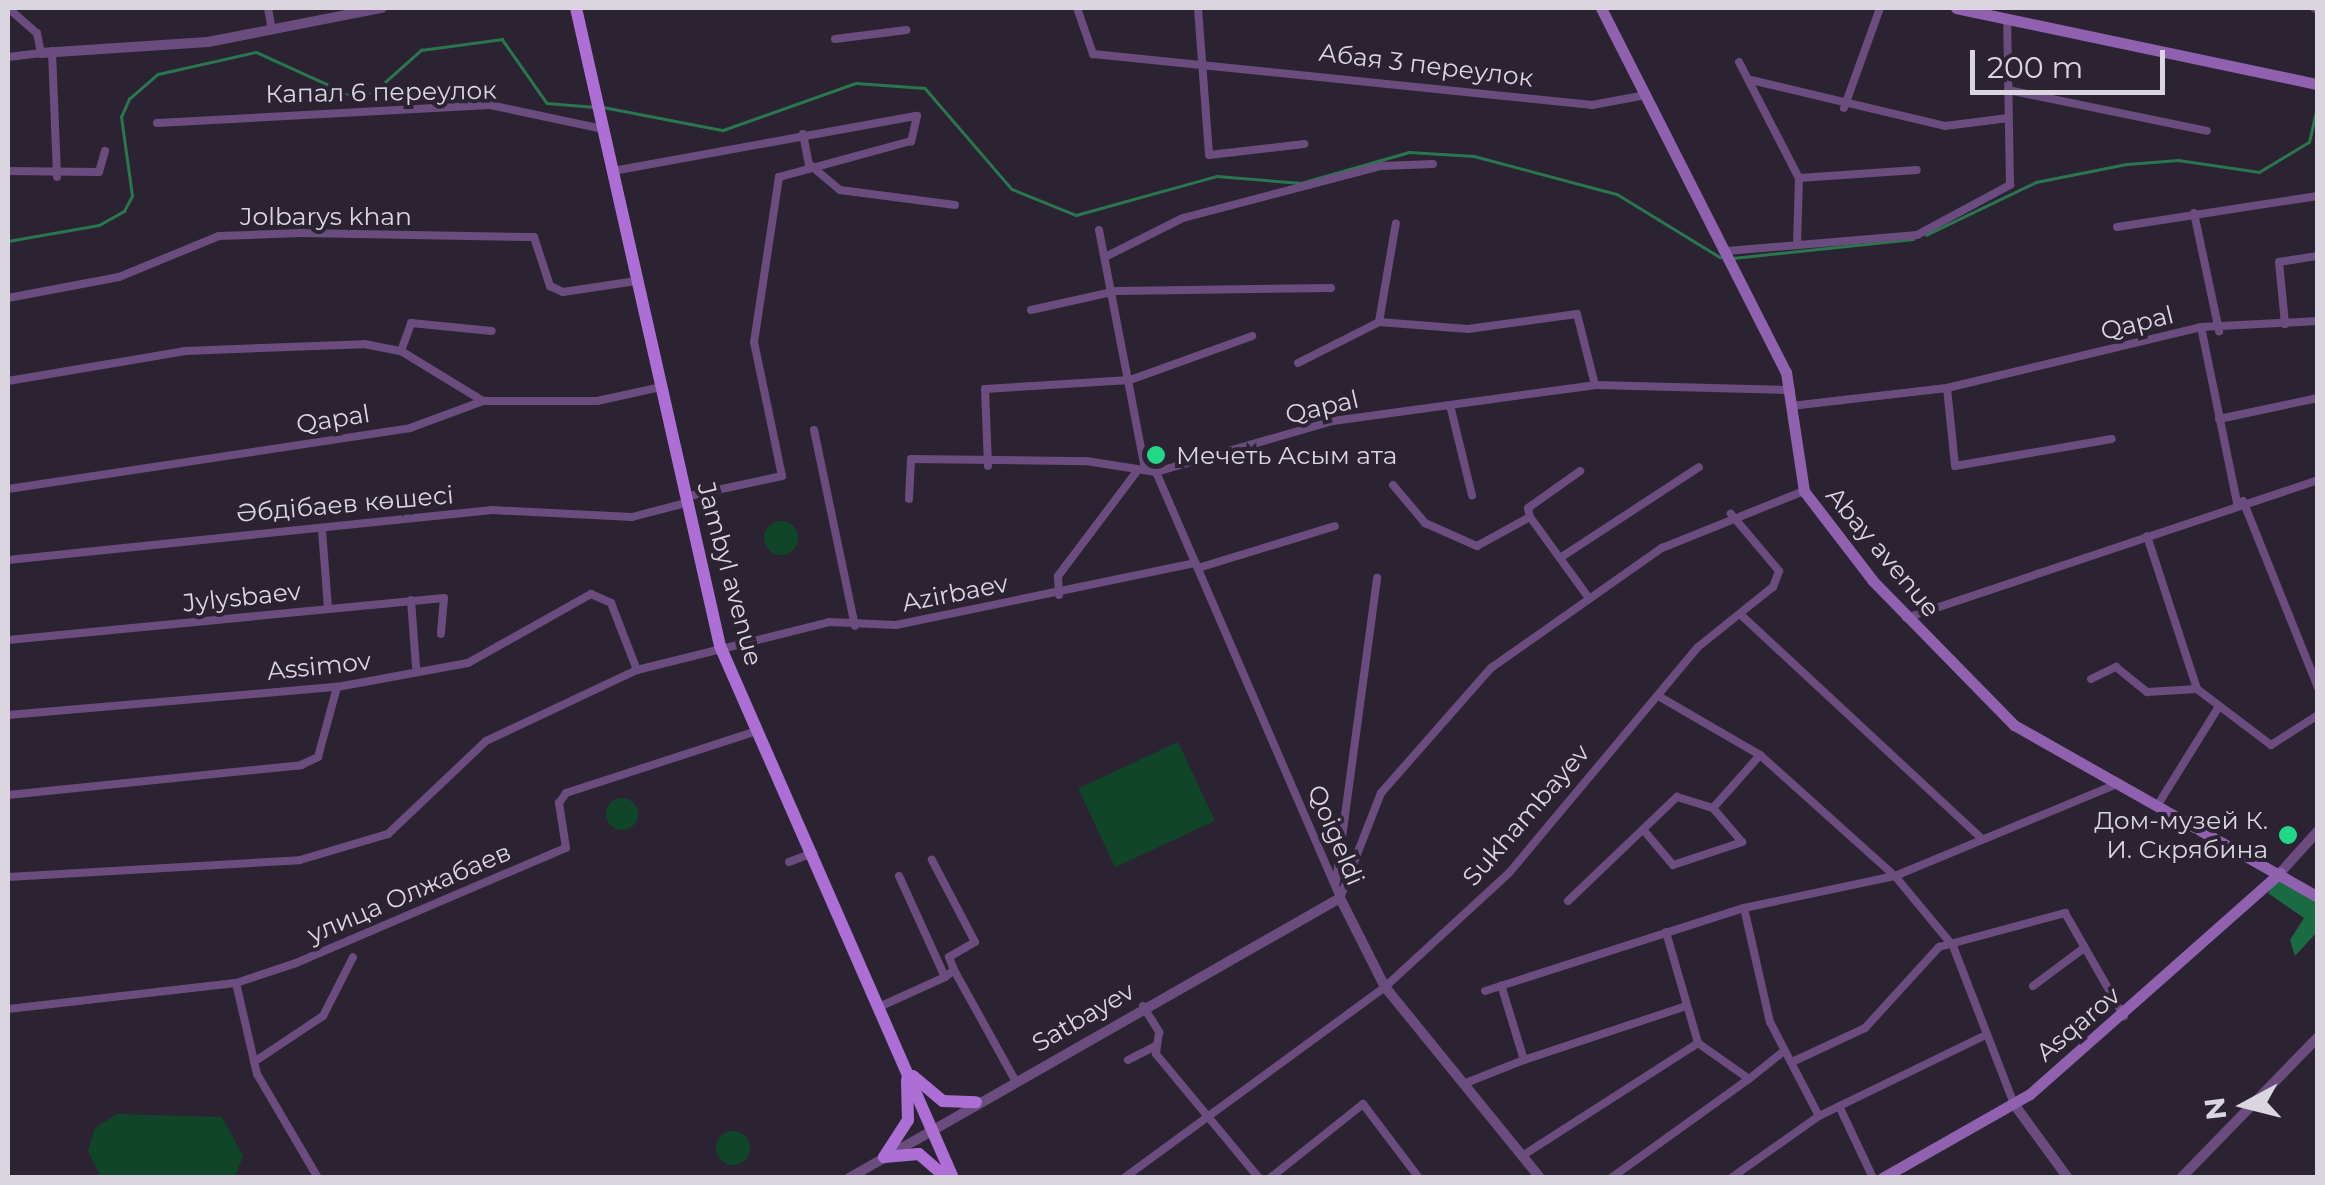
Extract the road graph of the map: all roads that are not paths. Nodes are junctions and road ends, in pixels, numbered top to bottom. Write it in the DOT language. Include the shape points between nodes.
graph roads {
  1 [pos="8,8"];
  2 [pos="268,8"];
  3 [pos="382,8"];
  4 [pos="576,8"];
  5 [pos="1077,8"];
  6 [pos="1198,8"];
  7 [pos="1601,8"];
  8 [pos="1880,8"];
  9 [pos="1956,8"];
  10 [pos="2002,14"];
  11 [pos="906,30"];
  12 [pos="272,32"];
  13 [pos="835,39"];
  14 [pos="46,52"];
  15 [pos="8,56"];
  16 [pos="1196,58"];
  17 [pos="1739,62"];
  18 [pos="1751,80"];
  19 [pos="2318,84"];
  20 [pos="2008,90"];
  21 [pos="1650,94"];
  22 [pos="1844,108"];
  23 [pos="2008,118"];
  24 [pos="157,123"];
  25 [pos="603,129"];
  26 [pos="2208,131"];
  27 [pos="804,134"];
  28 [pos="1304,144"];
  29 [pos="105,150"];
  30 [pos="810,164"];
  31 [pos="1434,164"];
  32 [pos="1917,170"];
  33 [pos="8,172"];
  34 [pos="612,172"];
  35 [pos="57,178"];
  36 [pos="1799,178"];
  37 [pos="2318,196"];
  38 [pos="954,205"];
  39 [pos="2194,213"];
  40 [pos="1396,223"];
  41 [pos="2117,226"];
  42 [pos="1099,230"];
  43 [pos="1797,245"];
  44 [pos="1727,252"];
  45 [pos="1107,256"];
  46 [pos="2318,256"];
  47 [pos="636,281"];
  48 [pos="1331,288"];
  49 [pos="1117,291"];
  50 [pos="8,298"];
  51 [pos="1031,310"];
  52 [pos="2318,321"];
  53 [pos="1379,322"];
  54 [pos="2284,324"];
  55 [pos="2201,328"];
  56 [pos="492,330"];
  57 [pos="2220,331"];
  58 [pos="1252,336"];
  59 [pos="401,351"];
  60 [pos="1298,363"];
  61 [pos="1130,380"];
  62 [pos="8,381"];
  63 [pos="1596,385"];
  64 [pos="661,387"];
  65 [pos="1947,388"];
  66 [pos="1791,390"];
  67 [pos="2318,398"];
  68 [pos="483,401"];
  69 [pos="1450,405"];
  70 [pos="1791,406"];
  71 [pos="2219,419"];
  72 [pos="814,430"];
  73 [pos="2112,439"];
  74 [pos="988,466"];
  75 [pos="1699,467"];
  76 [pos="1146,471"];
  77 [pos="1580,471"];
  78 [pos="2318,480"];
  79 [pos="1392,485"];
  80 [pos="8,489"];
  81 [pos="1804,491"];
  82 [pos="1472,495"];
  83 [pos="909,499"];
  84 [pos="685,500"];
  85 [pos="2240,502"];
  86 [pos="1731,514"];
  87 [pos="1530,517"];
  88 [pos="1334,526"];
  89 [pos="322,530"];
  90 [pos="2147,536"];
  91 [pos="1560,558"];
  92 [pos="8,560"];
  93 [pos="1197,566"];
  94 [pos="1377,578"];
  95 [pos="1586,594"];
  96 [pos="1060,595"];
  97 [pos="411,600"];
  98 [pos="328,608"];
  99 [pos="1740,614"];
  100 [pos="1906,618"];
  101 [pos="855,626"];
  102 [pos="441,634"];
  103 [pos="8,640"];
  104 [pos="720,646"];
  105 [pos="416,666"];
  106 [pos="637,670"];
  107 [pos="2092,679"];
  108 [pos="337,687"];
  109 [pos="2318,688"];
  110 [pos="2198,689"];
  111 [pos="1660,697"];
  112 [pos="2218,708"];
  113 [pos="8,715"];
  114 [pos="2318,715"];
  115 [pos="757,731"];
  116 [pos="1760,755"];
  117 [pos="2112,786"];
  118 [pos="8,796"];
  119 [pos="2156,807"];
  120 [pos="1714,808"];
  121 [pos="2318,831"];
  122 [pos="1646,833"];
  123 [pos="1982,839"];
  124 [pos="813,854"];
  125 [pos="932,860"];
  126 [pos="789,862"];
  127 [pos="2280,873"];
  128 [pos="899,876"];
  129 [pos="1895,876"];
  130 [pos="8,877"];
  131 [pos="1336,882"];
  132 [pos="2318,897"];
  133 [pos="1340,898"];
  134 [pos="1568,901"];
  135 [pos="1744,908"];
  136 [pos="1666,932"];
  137 [pos="1953,946"];
  138 [pos="2084,948"];
  139 [pos="352,957"];
  140 [pos="954,970"];
  141 [pos="945,976"];
  142 [pos="236,983"];
  143 [pos="1501,985"];
  144 [pos="2033,986"];
  145 [pos="1385,988"];
  146 [pos="1485,990"];
  147 [pos="1143,1006"];
  148 [pos="1686,1006"];
  149 [pos="879,1007"];
  150 [pos="8,1009"];
  151 [pos="2124,1016"];
  152 [pos="1986,1035"];
  153 [pos="2318,1037"];
  154 [pos="1698,1043"];
  155 [pos="1155,1046"];
  156 [pos="1784,1051"];
  157 [pos="1128,1060"];
  158 [pos="1524,1060"];
  159 [pos="254,1062"];
  160 [pos="1792,1062"];
  161 [pos="906,1069"];
  162 [pos="1749,1079"];
  163 [pos="1015,1080"];
  164 [pos="1462,1084"];
  165 [pos="976,1102"];
  166 [pos="2014,1104"];
  167 [pos="1839,1106"];
  168 [pos="1819,1116"];
  169 [pos="1207,1122"];
  170 [pos="933,1128"];
  171 [pos="1522,1156"];
  172 [pos="884,1157"];
  173 [pos="2062,1175"];
  174 [pos="318,1178"];
  175 [pos="848,1178"];
  176 [pos="950,1178"];
  177 [pos="1124,1178"];
  178 [pos="1259,1178"];
  179 [pos="1270,1178"];
  180 [pos="1419,1178"];
  181 [pos="1540,1178"];
  182 [pos="1610,1178"];
  183 [pos="1732,1178"];
  184 [pos="1872,1178"];
  185 [pos="1882,1178"];
  186 [pos="2181,1178"];
  1 -- 14 [label="street" via="37,33"];
  2 -- 12 [label="street"];
  3 -- 12 [label="street"];
  4 -- 25 [label="main road, Jambyl avenue"];
  5 -- 16 [label="street, Абая 3 переулок" via="1089,49"];
  6 -- 16 [label="street"];
  7 -- 21 [label="main road, Abay avenue"];
  8 -- 22 [label="street"];
  9 -- 10 [label="main road"];
  10 -- 19 [label="main road"];
  10 -- 20 [label="street"];
  11 -- 13 [label="street"];
  12 -- 14 [label="street"];
  14 -- 15 [label="street"];
  14 -- 35 [label="street"];
  16 -- 21 [label="street, Абая 3 переулок" via="1592,105"];
  16 -- 28 [label="street" via="1212,158"];
  17 -- 18 [label="street"];
  18 -- 22 [label="street"];
  18 -- 36 [label="street"];
  20 -- 23 [label="street"];
  20 -- 26 [label="street"];
  21 -- 44 [label="main road, Abay avenue"];
  22 -- 23 [label="street" via="1945,126"];
  23 -- 43 [label="street" via="2010,185 1917,235"];
  24 -- 25 [label="street, Капал 6 переулок" via="490,105"];
  25 -- 34 [label="main road, Jambyl avenue"];
  27 -- 30 [label="street"];
  27 -- 30 [label="street" via="917,116 911,141"];
  27 -- 34 [label="street"];
  29 -- 35 [label="street" via="99,172"];
  30 -- 38 [label="street" via="840,190"];
  30 -- 84 [label="street, Әбдібаев көшесі" via="779,176 754,312 782,476"];
  31 -- 45 [label="street" via="1381,166 1183,218"];
  32 -- 36 [label="street"];
  33 -- 35 [label="street"];
  34 -- 47 [label="main road, Jambyl avenue"];
  36 -- 43 [label="street"];
  37 -- 39 [label="street"];
  39 -- 41 [label="street"];
  39 -- 57 [label="street"];
  40 -- 53 [label="street"];
  42 -- 45 [label="street, Qoigeldi"];
  43 -- 44 [label="street"];
  44 -- 66 [label="main road, Abay avenue"];
  45 -- 49 [label="street, Qoigeldi"];
  46 -- 54 [label="street" via="2279,262"];
  47 -- 50 [label="street, Jolbarys khan" via="574,292 550,286 534,237 220,236 119,278"];
  47 -- 64 [label="main road, Jambyl avenue"];
  48 -- 49 [label="street"];
  49 -- 51 [label="street"];
  49 -- 61 [label="street, Qoigeldi"];
  52 -- 54 [label="street, Qapal"];
  53 -- 60 [label="street"];
  53 -- 63 [label="street" via="1468,329 1577,314"];
  54 -- 57 [label="street, Qapal"];
  55 -- 57 [label="street, Qapal"];
  55 -- 65 [label="street, Qapal"];
  55 -- 71 [label="street"];
  56 -- 59 [label="street" via="411,323"];
  58 -- 61 [label="street"];
  59 -- 62 [label="street" via="185,351"];
  59 -- 68 [label="street"];
  61 -- 74 [label="street" via="985,389"];
  61 -- 76 [label="street, Qoigeldi"];
  63 -- 66 [label="street, Qapal"];
  63 -- 69 [label="street, Qapal"];
  64 -- 68 [label="street, Qapal" via="597,401"];
  64 -- 84 [label="main road, Jambyl avenue"];
  65 -- 70 [label="street, Qapal"];
  65 -- 73 [label="street" via="1954,466"];
  66 -- 70 [label="main road, Abay avenue"];
  67 -- 71 [label="street"];
  68 -- 80 [label="street, Qapal" via="410,428"];
  69 -- 76 [label="street, Qapal" via="1334,420"];
  69 -- 82 [label="street"];
  70 -- 81 [label="main road, Abay avenue"];
  71 -- 85 [label="street"];
  72 -- 101 [label="street"];
  74 -- 76 [label="street, Qapal" via="1051,460"];
  74 -- 83 [label="street, Qapal" via="906,460"];
  75 -- 91 [label="street"];
  76 -- 93 [label="street, Qoigeldi"];
  76 -- 96 [label="street" via="1058,576"];
  77 -- 87 [label="street" via="1528,508"];
  78 -- 85 [label="street"];
  79 -- 87 [label="street" via="1425,524 1477,546"];
  81 -- 86 [label="street"];
  81 -- 100 [label="main road, Abay avenue"];
  84 -- 89 [label="street, Әбдібаев көшесі" via="632,517 492,510"];
  84 -- 104 [label="main road, Jambyl avenue"];
  85 -- 90 [label="street"];
  85 -- 109 [label="street"];
  86 -- 95 [label="street"];
  86 -- 99 [label="street, Sukhambayev" via="1779,571"];
  87 -- 91 [label="street"];
  88 -- 93 [label="street, Azirbaev"];
  89 -- 92 [label="street, Әбдібаев көшесі"];
  89 -- 98 [label="street"];
  90 -- 100 [label="street"];
  90 -- 110 [label="street"];
  91 -- 95 [label="street"];
  93 -- 96 [label="street, Azirbaev"];
  93 -- 131 [label="street, Qoigeldi"];
  94 -- 131 [label="street"];
  95 -- 133 [label="street" via="1491,668 1380,793"];
  96 -- 101 [label="street, Azirbaev"];
  97 -- 98 [label="street, Jylysbaev"];
  97 -- 102 [label="street" via="444,598"];
  97 -- 105 [label="street"];
  98 -- 103 [label="street, Jylysbaev"];
  99 -- 111 [label="street, Sukhambayev" via="1698,647"];
  99 -- 123 [label="street"];
  100 -- 117 [label="main road, Abay avenue" via="2014,726"];
  101 -- 104 [label="street, Azirbaev" via="829,622"];
  104 -- 106 [label="street, Azirbaev"];
  104 -- 115 [label="main road, Jambyl avenue"];
  105 -- 106 [label="street, Assimov" via="468,663 591,594 611,603"];
  105 -- 108 [label="street, Assimov"];
  106 -- 130 [label="street, Azirbaev" via="486,741 388,834 270,865"];
  107 -- 110 [label="street" via="2116,668 2146,692"];
  108 -- 113 [label="street, Assimov"];
  108 -- 118 [label="street" via="318,757 301,766"];
  110 -- 112 [label="street"];
  111 -- 116 [label="street"];
  111 -- 145 [label="street, Sukhambayev" via="1509,873"];
  112 -- 114 [label="street" via="2271,745"];
  112 -- 119 [label="street"];
  115 -- 124 [label="main road, Jambyl avenue"];
  115 -- 142 [label="street, улица Олжабаев" via="566,792 559,803 566,848"];
  116 -- 120 [label="street"];
  116 -- 129 [label="street"];
  117 -- 119 [label="main road, Abay avenue"];
  117 -- 123 [label="street"];
  119 -- 127 [label="main road, Abay avenue"];
  120 -- 122 [label="street" via="1677,797"];
  120 -- 122 [label="street" via="1742,842 1673,865"];
  121 -- 127 [label="street"];
  122 -- 134 [label="street"];
  123 -- 129 [label="street"];
  124 -- 126 [label="street"];
  124 -- 149 [label="main road, Jambyl avenue"];
  125 -- 140 [label="street" via="974,936 949,958"];
  127 -- 132 [label="main road, Abay avenue"];
  127 -- 151 [label="main road, Asqarov"];
  128 -- 141 [label="street"];
  129 -- 135 [label="street"];
  129 -- 137 [label="street"];
  131 -- 133 [label="street, Qoigeldi"];
  133 -- 145 [label="street, Qoigeldi"];
  133 -- 147 [label="street, Satbayev"];
  135 -- 136 [label="street"];
  135 -- 156 [label="street" via="1754,978"];
  136 -- 143 [label="street"];
  136 -- 148 [label="street"];
  137 -- 138 [label="street" via="2066,914"];
  137 -- 152 [label="street"];
  137 -- 160 [label="street" via="1939,947 1865,1028"];
  138 -- 144 [label="street"];
  138 -- 151 [label="street"];
  139 -- 159 [label="street" via="323,1016"];
  140 -- 141 [label="street"];
  140 -- 163 [label="street"];
  141 -- 149 [label="street"];
  142 -- 150 [label="street, улица Олжабаев"];
  142 -- 159 [label="street"];
  143 -- 146 [label="street"];
  143 -- 158 [label="street"];
  145 -- 164 [label="street, Qoigeldi"];
  145 -- 169 [label="street, Sukhambayev"];
  147 -- 155 [label="street" via="1159,1032"];
  147 -- 163 [label="street, Satbayev"];
  148 -- 154 [label="street"];
  148 -- 158 [label="street"];
  149 -- 161 [label="main road, Jambyl avenue"];
  151 -- 166 [label="main road, Asqarov"];
  152 -- 166 [label="street"];
  152 -- 167 [label="street"];
  153 -- 186 [label="street"];
  154 -- 162 [label="street"];
  154 -- 171 [label="street"];
  155 -- 157 [label="street"];
  155 -- 169 [label="street"];
  156 -- 160 [label="street"];
  156 -- 162 [label="street"];
  158 -- 164 [label="street"];
  159 -- 174 [label="street"];
  160 -- 168 [label="street"];
  161 -- 165 [label="main road" via="942,1101"];
  161 -- 170 [label="main road, Jambyl avenue"];
  161 -- 172 [label="main road" via="908,1120"];
  162 -- 182 [label="street"];
  163 -- 165 [label="street, Satbayev"];
  164 -- 171 [label="street, Qoigeldi"];
  165 -- 170 [label="street, Satbayev"];
  166 -- 173 [label="street"];
  166 -- 185 [label="main road, Asqarov"];
  167 -- 168 [label="street"];
  167 -- 184 [label="street"];
  168 -- 183 [label="street"];
  169 -- 177 [label="street, Sukhambayev"];
  169 -- 178 [label="street"];
  170 -- 172 [label="street, Satbayev"];
  170 -- 176 [label="main road, Jambyl avenue"];
  171 -- 181 [label="street, Qoigeldi"];
  172 -- 175 [label="street, Satbayev"];
  172 -- 176 [label="main road" via="919,1154"];
  179 -- 180 [label="street" via="1363,1104"];
}
